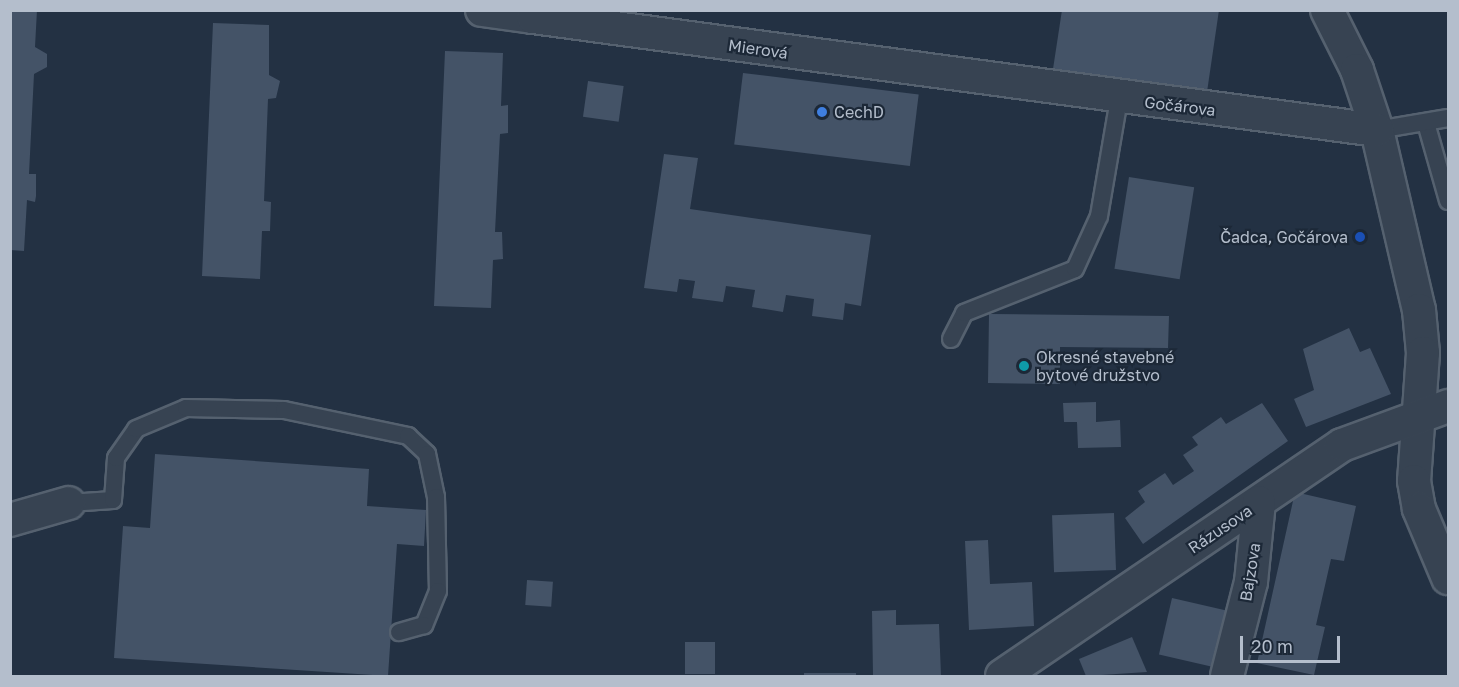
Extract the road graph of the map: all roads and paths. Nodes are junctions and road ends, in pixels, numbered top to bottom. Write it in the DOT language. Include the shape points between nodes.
graph roads {
  1 [pos="482,10"];
  2 [pos="1327,10"];
  3 [pos="533,14"];
  4 [pos="984,80"];
  5 [pos="1119,99"];
  6 [pos="1449,118"];
  7 [pos="1426,123"];
  8 [pos="1377,130"];
  9 [pos="1449,201"];
  10 [pos="951,339"];
  11 [pos="1449,406"];
  12 [pos="1418,414"];
  13 [pos="1259,502"];
  14 [pos="69,503"];
  15 [pos="10,520"];
  16 [pos="1449,578"];
  17 [pos="399,632"];
  18 [pos="1002,676"];
  19 [pos="1227,676"];
  1 -- 3 [label="street, Mierová"];
  2 -- 8 [label="street" via="1357,70"];
  3 -- 4 [label="street, Mierová"];
  4 -- 5 [label="street, Gočárova"];
  5 -- 8 [label="street, Gočárova"];
  5 -- 10 [label="lane" via="1099,216 1075,270 964,313"];
  6 -- 7 [label="lane"];
  7 -- 8 [label="lane"];
  7 -- 9 [label="lane"];
  8 -- 12 [label="street" via="1419,310 1423,353"];
  11 -- 12 [label="street, Rázusova"];
  12 -- 13 [label="street, Rázusova" via="1342,445"];
  12 -- 16 [label="street" via="1412,448 1419,509"];
  13 -- 18 [label="street, Rázusova"];
  13 -- 19 [label="street, Bajzova" via="1251,582"];
  14 -- 15 [label="street"];
  14 -- 17 [label="lane" via="113,500 116,458 136,429 186,408 284,410 408,436 427,454 434,486 438,591 424,625"];
}
